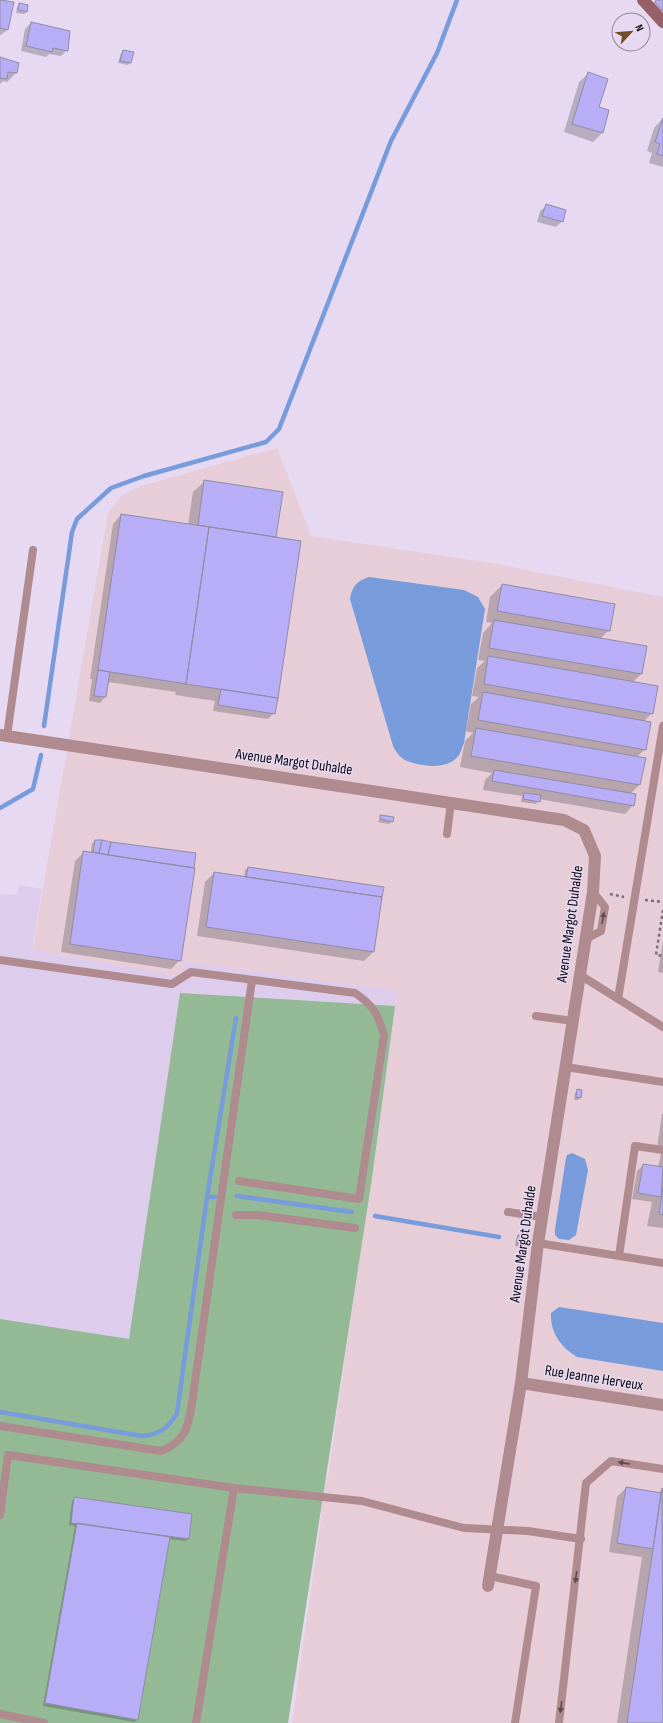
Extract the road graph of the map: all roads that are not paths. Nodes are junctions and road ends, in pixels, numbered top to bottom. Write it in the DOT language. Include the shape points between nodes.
graph roads {
  1 [pos="643,0"];
  2 [pos="663,22"];
  3 [pos="34,550"];
  4 [pos="663,726"];
  5 [pos="4,735"];
  6 [pos="451,802"];
  7 [pos="447,834"];
  8 [pos="0,960"];
  9 [pos="580,975"];
  10 [pos="252,980"];
  11 [pos="618,999"];
  12 [pos="536,1016"];
  13 [pos="573,1021"];
  14 [pos="663,1027"];
  15 [pos="566,1068"];
  16 [pos="663,1082"];
  17 [pos="663,1150"];
  18 [pos="239,1181"];
  19 [pos="508,1212"];
  20 [pos="236,1215"];
  21 [pos="542,1217"];
  22 [pos="354,1228"];
  23 [pos="538,1243"];
  24 [pos="619,1256"];
  25 [pos="663,1263"];
  26 [pos="521,1383"];
  27 [pos="663,1405"];
  28 [pos="0,1426"];
  29 [pos="663,1469"];
  30 [pos="234,1488"];
  31 [pos="0,1515"];
  32 [pos="498,1529"];
  33 [pos="581,1539"];
  34 [pos="489,1581"];
  35 [pos="0,1714"];
  36 [pos="44,1723"];
  37 [pos="196,1723"];
  38 [pos="515,1723"];
  39 [pos="559,1723"];
  1 -- 2 [label="street"];
  3 -- 5 [label="lane"];
  4 -- 11 [label="lane"];
  5 -- 6 [label="street, Avenue Margot Duhalde"];
  6 -- 7 [label="lane"];
  6 -- 9 [label="street, Avenue Margot Duhalde" via="564,820 584,830 595,856 593,892"];
  8 -- 10 [label="lane" via="172,984 191,972"];
  9 -- 11 [label="lane"];
  9 -- 13 [label="street, Avenue Margot Duhalde"];
  10 -- 18 [label="lane" via="355,993 368,1001 378,1016 384,1034 359,1199"];
  10 -- 28 [label="lane" via="186,1432 172,1447 161,1451"];
  11 -- 14 [label="lane"];
  12 -- 13 [label="lane"];
  13 -- 15 [label="street, Avenue Margot Duhalde"];
  15 -- 16 [label="lane"];
  15 -- 21 [label="street, Avenue Margot Duhalde"];
  17 -- 24 [label="lane" via="636,1146"];
  19 -- 21 [label="lane"];
  20 -- 22 [label="lane" via="258,1215"];
  21 -- 23 [label="street, Avenue Margot Duhalde"];
  23 -- 24 [label="lane"];
  23 -- 26 [label="street, Avenue Margot Duhalde"];
  24 -- 25 [label="lane"];
  26 -- 27 [label="street, Rue Jeanne Herveux"];
  26 -- 32 [label="street, Avenue Margot Duhalde"];
  29 -- 33 [label="lane, one-way" via="611,1461 586,1483"];
  30 -- 31 [label="lane" via="8,1455"];
  30 -- 32 [label="lane" via="362,1502 464,1528"];
  30 -- 37 [label="lane"];
  32 -- 33 [label="lane"];
  32 -- 34 [label="street, Avenue Margot Duhalde"];
  33 -- 39 [label="lane, one-way"];
  34 -- 38 [label="lane" via="536,1586"];
  35 -- 36 [label="lane"];
}
